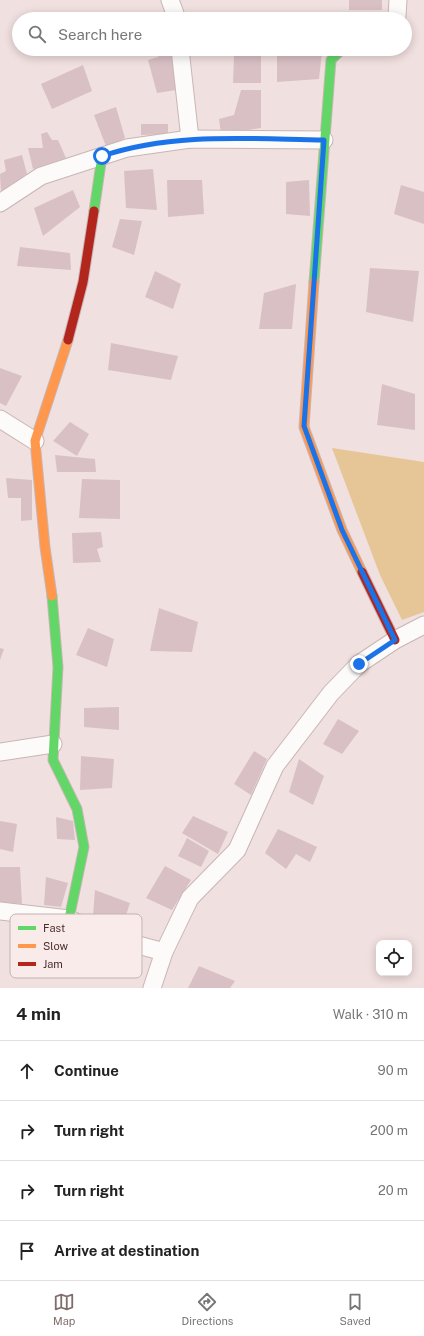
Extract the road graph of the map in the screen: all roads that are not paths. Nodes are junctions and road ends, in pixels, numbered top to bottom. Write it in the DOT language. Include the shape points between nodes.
graph roads {
  1 [pos="170,0"];
  2 [pos="398,0"];
  3 [pos="174,12"];
  4 [pos="397,12"];
  5 [pos="181,56"];
  6 [pos="336,56"];
  7 [pos="190,139"];
  8 [pos="324,140"];
  9 [pos="102,156"];
  10 [pos="0,203"];
  11 [pos="0,419"];
  12 [pos="35,441"];
  13 [pos="424,625"];
  14 [pos="395,640"];
  15 [pos="53,744"];
  16 [pos="0,752"];
  17 [pos="0,911"];
  18 [pos="26,914"];
  19 [pos="70,914"];
  20 [pos="142,946"];
  21 [pos="164,952"];
  22 [pos="152,988"];
  1 -- 3 [label="street"];
  2 -- 4 [label="street"];
  5 -- 7 [label="street"];
  6 -- 8 [label="street" via="332,60"];
  7 -- 8 [label="street"];
  7 -- 9 [label="street" via="127,148"];
  8 -- 14 [label="street" via="304,426 342,530"];
  9 -- 10 [label="street" via="40,176"];
  9 -- 12 [label="street" via="83,282 66,348"];
  11 -- 12 [label="street"];
  12 -- 15 [label="street" via="58,667"];
  13 -- 14 [label="street"];
  14 -- 21 [label="street" via="359,664 331,693 275,766 237,850 190,898"];
  15 -- 16 [label="street"];
  15 -- 19 [label="street" via="53,760 77,809 84,848"];
  17 -- 18 [label="street"];
  20 -- 21 [label="street"];
  21 -- 22 [label="street"];
}
